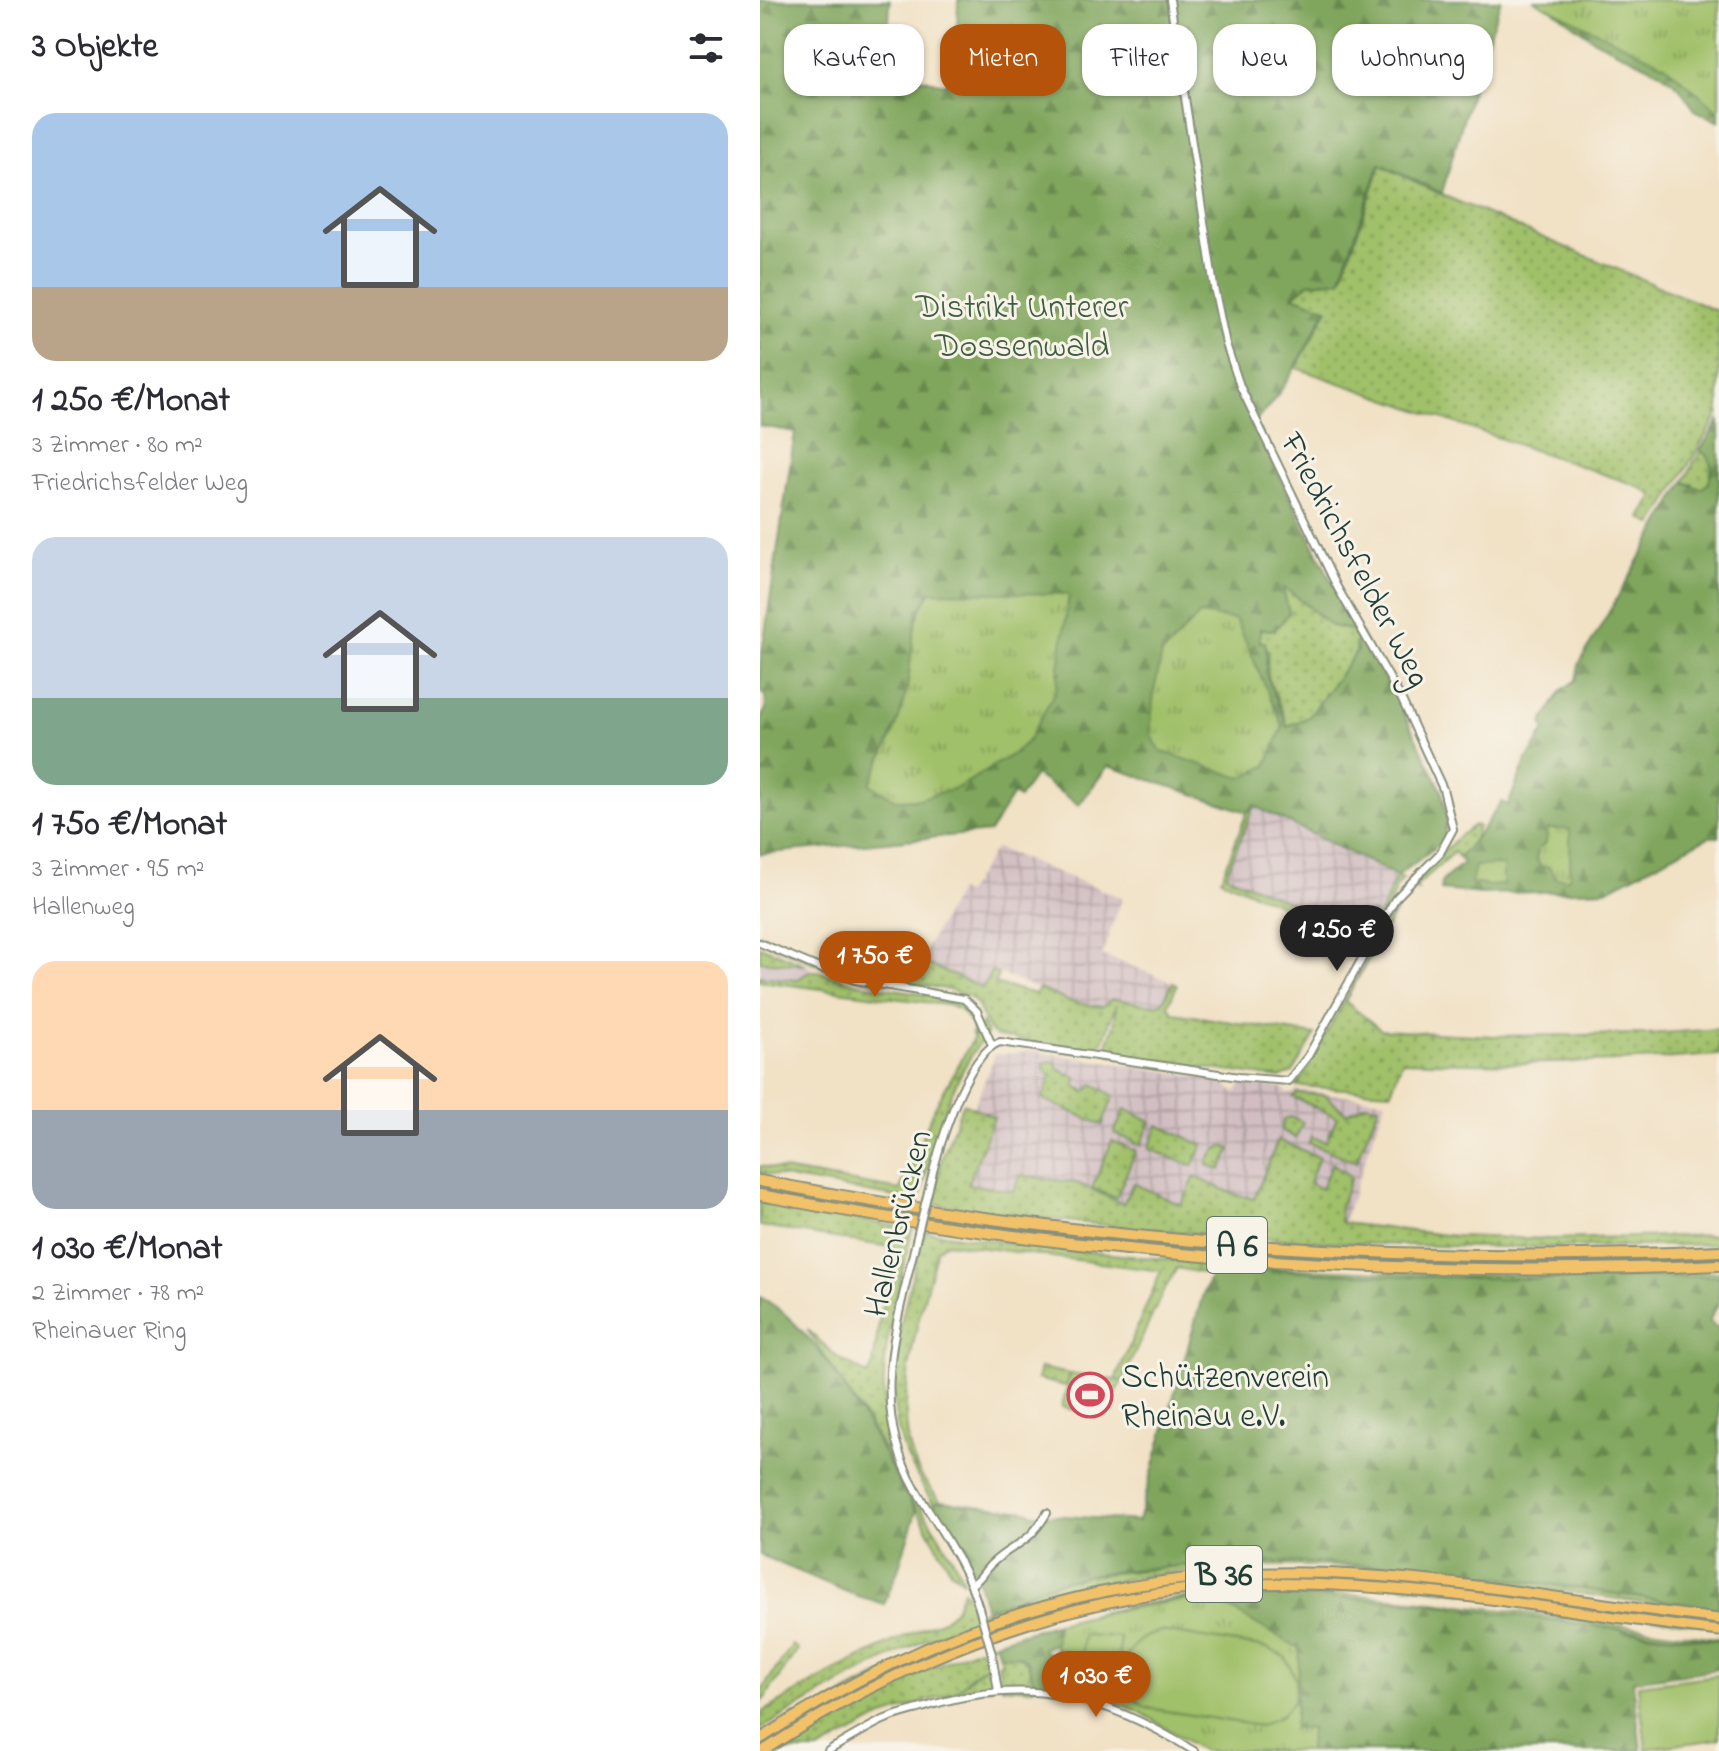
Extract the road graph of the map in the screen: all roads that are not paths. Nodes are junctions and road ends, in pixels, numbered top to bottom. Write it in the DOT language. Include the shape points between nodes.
graph roads {
  1 [pos="1170,0"];
  2 [pos="760,943"];
  3 [pos="992,1045"];
  4 [pos="760,1181"];
  5 [pos="760,1195"];
  6 [pos="1719,1251"];
  7 [pos="1719,1265"];
  8 [pos="1047,1513"];
  9 [pos="972,1584"];
  10 [pos="1719,1619"];
  11 [pos="1719,1631"];
  12 [pos="998,1691"];
  13 [pos="760,1739"];
  14 [pos="763,1751"];
  15 [pos="828,1751"];
  16 [pos="1194,1751"];
  1 -- 3 [label="street, Friedrichsfelder Weg" via="1214,287 1240,386 1337,587 1401,698 1443,789 1453,829 1448,842 1391,906 1308,1056 1288,1081 1008,1042"];
  2 -- 3 [label="street" via="855,980 964,999 977,1011"];
  3 -- 9 [label="street, Hallenbrücken, bridge" via="979,1056 951,1115 928,1192 889,1368 889,1411 901,1458"];
  4 -- 6 [label="highway, A 6" via="1009,1222 1252,1246 1515,1256"];
  5 -- 7 [label="highway, A 6" via="1001,1234 1251,1259 1521,1269"];
  8 -- 9 [label="street" via="1025,1542"];
  9 -- 12 [label="street, Hallenbrücken, bridge"];
  10 -- 13 [label="highway, B 36" via="1359,1575 1254,1573 1171,1579 1081,1595 969,1631 854,1684"];
  11 -- 14 [label="highway, B 36" via="1385,1588 1257,1584 1172,1590 1065,1611 961,1647 856,1696"];
  12 -- 15 [label="street" via="942,1701 882,1721"];
  12 -- 16 [label="street" via="1052,1694 1102,1705 1144,1721"];
}
